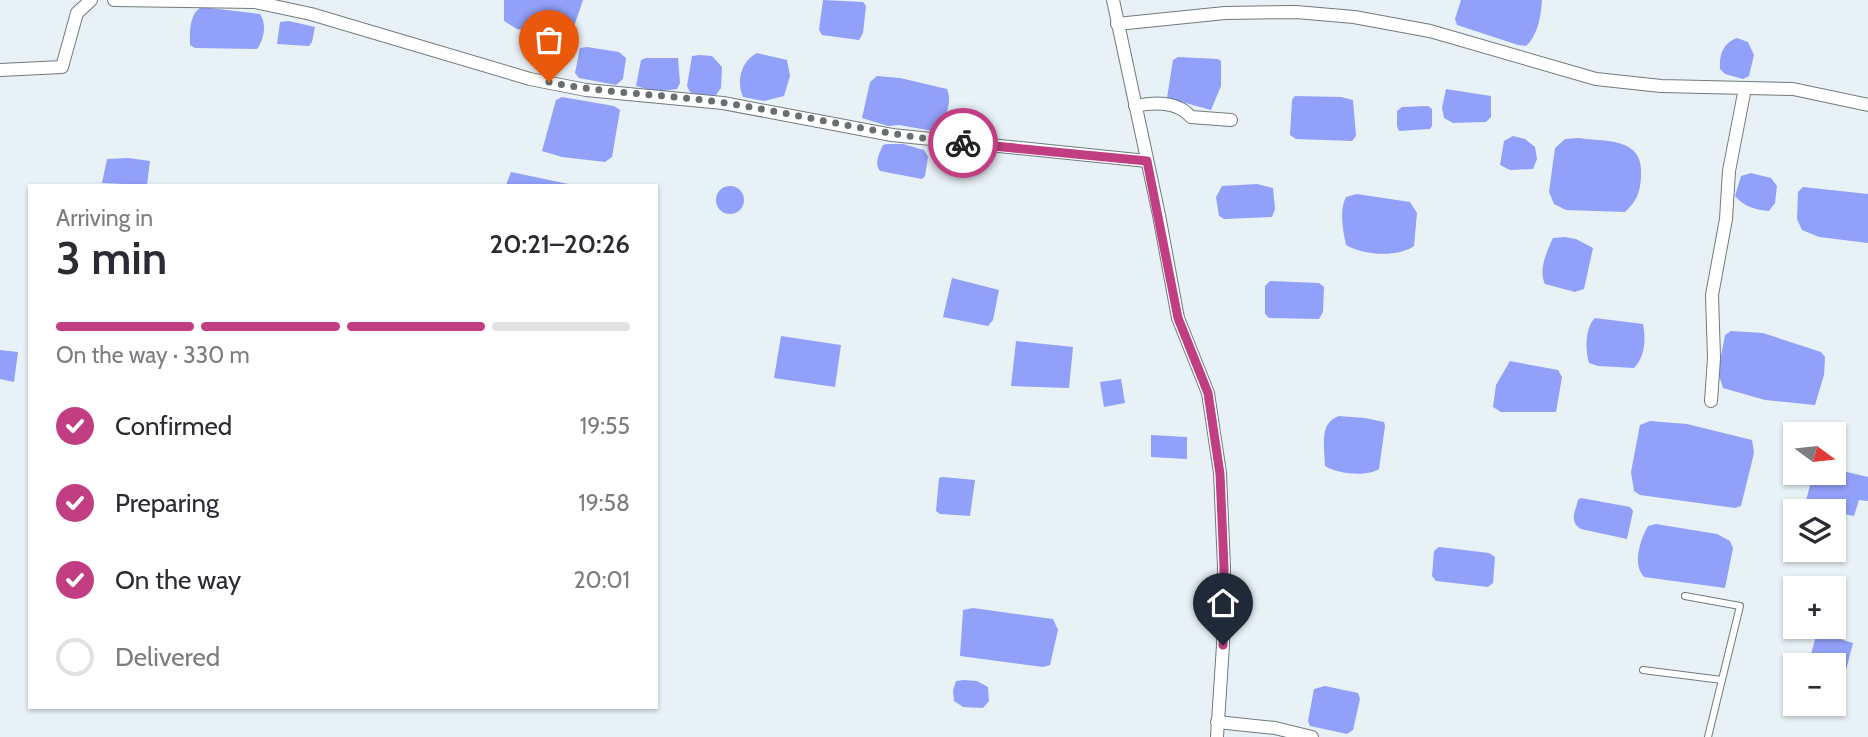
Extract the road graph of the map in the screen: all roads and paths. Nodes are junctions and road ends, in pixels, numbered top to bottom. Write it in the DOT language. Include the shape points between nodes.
graph roads {
  1 [pos="91,0"];
  2 [pos="114,0"];
  3 [pos="1113,0"];
  4 [pos="1117,24"];
  5 [pos="0,70"];
  6 [pos="1745,88"];
  7 [pos="1868,105"];
  8 [pos="1135,106"];
  9 [pos="1231,120"];
  10 [pos="1147,161"];
  11 [pos="1711,401"];
  12 [pos="1685,596"];
  13 [pos="1643,670"];
  14 [pos="1722,680"];
  15 [pos="1217,722"];
  16 [pos="1217,737"];
  17 [pos="1312,737"];
  18 [pos="1708,737"];
  1 -- 5 [label="street" via="78,13 62,67"];
  2 -- 10 [label="street" via="255,2 312,14 530,79 586,90 723,103 903,136"];
  3 -- 4 [label="street"];
  4 -- 6 [label="street" via="1225,13 1354,16 1430,31 1596,79"];
  4 -- 8 [label="street"];
  6 -- 7 [label="street" via="1793,89"];
  6 -- 11 [label="street" via="1712,295"];
  8 -- 9 [label="street" via="1175,106 1191,117"];
  8 -- 10 [label="street"];
  10 -- 15 [label="street" via="1178,318 1208,393 1220,474 1224,567"];
  12 -- 14 [label="lane" via="1740,606"];
  13 -- 14 [label="lane"];
  14 -- 18 [label="lane"];
  15 -- 16 [label="street"];
  15 -- 17 [label="street"];
}
